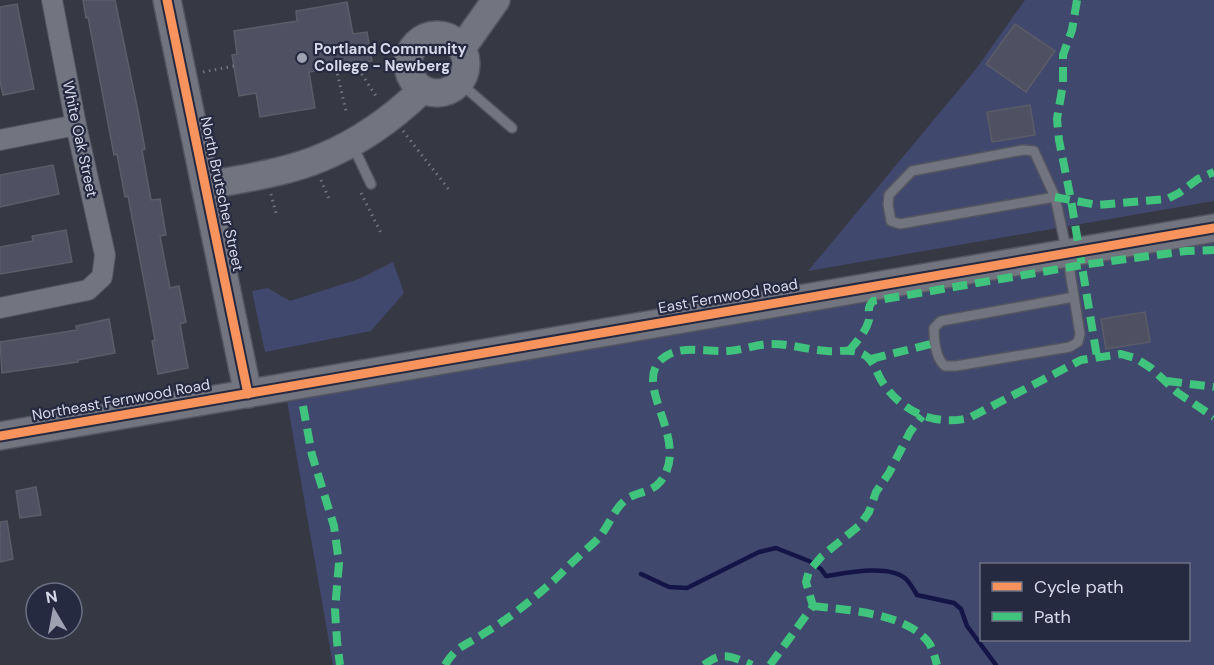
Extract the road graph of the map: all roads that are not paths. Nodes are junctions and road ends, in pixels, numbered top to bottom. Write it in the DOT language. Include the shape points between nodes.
graph roads {
  1 [pos="52,0"];
  2 [pos="166,0"];
  3 [pos="476,0"];
  4 [pos="496,0"];
  5 [pos="456,43"];
  6 [pos="460,83"];
  7 [pos="418,86"];
  8 [pos="76,124"];
  9 [pos="512,128"];
  10 [pos="0,140"];
  11 [pos="352,144"];
  12 [pos="204,178"];
  13 [pos="371,184"];
  14 [pos="1055,197"];
  15 [pos="1214,228"];
  16 [pos="1067,253"];
  17 [pos="1074,297"];
  18 [pos="0,308"];
  19 [pos="248,394"];
  20 [pos="0,436"];
  1 -- 8 [label="street, White Oak Street"];
  2 -- 12 [label="street, North Brutscher Street"];
  3 -- 5 [label="street"];
  4 -- 5 [label="street"];
  5 -- 6 [label="street" via="466,58 467,68"];
  5 -- 7 [label="street" via="435,35 425,37 412,49 408,69"];
  6 -- 7 [label="street" via="437,94"];
  6 -- 9 [label="lane"];
  7 -- 11 [label="street" via="406,105"];
  7 -- 12 [label="street" via="346,131 295,152"];
  8 -- 10 [label="street"];
  8 -- 18 [label="street, White Oak Street" via="105,255 102,277 88,290"];
  11 -- 12 [label="street" via="289,168"];
  11 -- 13 [label="lane"];
  12 -- 19 [label="street, North Brutscher Street"];
  14 -- 14 [label="lane" via="1034,151 1023,150 912,171 889,195 888,205 891,221 900,224"];
  14 -- 16 [label="lane"];
  15 -- 16 [label="street, East Fernwood Road"];
  16 -- 17 [label="lane"];
  16 -- 19 [label="street, East Fernwood Road"];
  17 -- 17 [label="lane" via="1080,334 1075,345 956,366 940,362 934,328 942,321"];
  19 -- 20 [label="street, Northeast Fernwood Road"];
}
